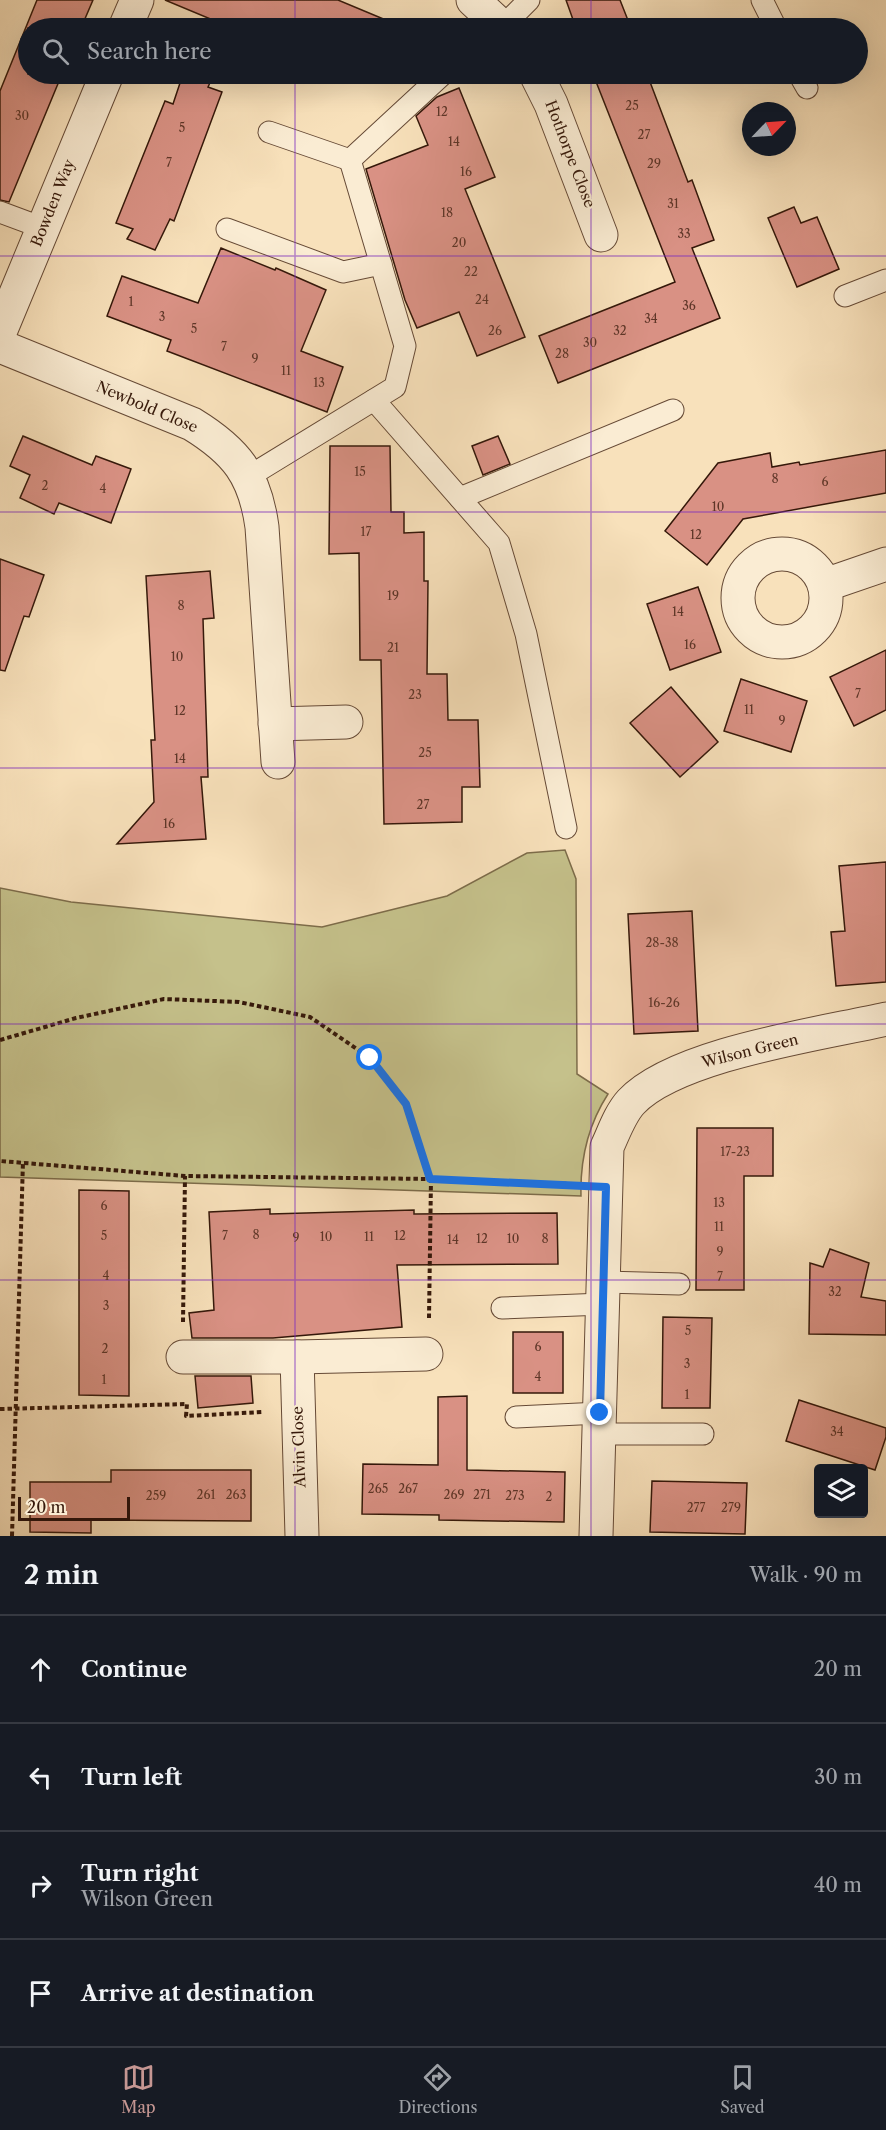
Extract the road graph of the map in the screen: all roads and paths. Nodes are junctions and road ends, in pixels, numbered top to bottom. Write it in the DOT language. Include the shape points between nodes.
graph roads {
  1 [pos="137,0"];
  2 [pos="473,0"];
  3 [pos="529,0"];
  4 [pos="762,0"];
  5 [pos="129,18"];
  6 [pos="490,18"];
  7 [pos="509,18"];
  8 [pos="771,18"];
  9 [pos="102,84"];
  10 [pos="432,84"];
  11 [pos="541,84"];
  12 [pos="269,132"];
  13 [pos="350,160"];
  14 [pos="0,212"];
  15 [pos="43,228"];
  16 [pos="227,229"];
  17 [pos="602,235"];
  18 [pos="381,264"];
  19 [pos="886,280"];
  20 [pos="845,296"];
  21 [pos="0,332"];
  22 [pos="0,346"];
  23 [pos="374,400"];
  24 [pos="673,410"];
  25 [pos="248,477"];
  26 [pos="460,498"];
  27 [pos="886,564"];
  28 [pos="825,585"];
  29 [pos="346,722"];
  30 [pos="275,724"];
  31 [pos="278,762"];
  32 [pos="566,828"];
  33 [pos="886,1019"];
  34 [pos="0,1040"];
  35 [pos="0,1161"];
  36 [pos="23,1161"];
  37 [pos="185,1176"];
  38 [pos="430,1179"];
  39 [pos="606,1187"];
  40 [pos="679,1284"];
  41 [pos="604,1293"];
  42 [pos="502,1308"];
  43 [pos="426,1354"];
  44 [pos="183,1357"];
  45 [pos="297,1357"];
  46 [pos="187,1404"];
  47 [pos="0,1409"];
  48 [pos="16,1411"];
  49 [pos="298,1411"];
  50 [pos="516,1417"];
  51 [pos="599,1423"];
  52 [pos="703,1434"];
  53 [pos="12,1536"];
  54 [pos="302,1536"];
  55 [pos="596,1536"];
  1 -- 5 [label="street"];
  2 -- 6 [label="street"];
  3 -- 7 [label="lane"];
  4 -- 8 [label="lane"];
  9 -- 15 [label="street, Bowden Way"];
  10 -- 13 [label="lane"];
  11 -- 17 [label="street, Hothorpe Close"];
  12 -- 13 [label="lane"];
  13 -- 18 [label="lane"];
  14 -- 15 [label="lane"];
  15 -- 21 [label="street, Bowden Way"];
  16 -- 18 [label="lane" via="343,273"];
  18 -- 23 [label="lane" via="405,346 395,387"];
  19 -- 20 [label="lane"];
  22 -- 25 [label="street, Newbold Close" via="192,424 230,452"];
  23 -- 25 [label="lane"];
  23 -- 26 [label="lane"];
  24 -- 26 [label="lane"];
  25 -- 30 [label="street, Newbold Close" via="259,503 262,527"];
  26 -- 32 [label="lane" via="499,543 526,634"];
  27 -- 28 [label="street"];
  29 -- 30 [label="street"];
  30 -- 31 [label="street, Newbold Close"];
  33 -- 39 [label="street, Wilson Green" via="706,1060 646,1090 630,1103 607,1147"];
  34 -- 38 [label="path" via="164,999 239,1002 310,1017 370,1058 406,1104"];
  35 -- 36 [label="path"];
  36 -- 37 [label="path"];
  36 -- 48 [label="path"];
  37 -- 38 [label="path"];
  37 -- 44 [label="path"];
  38 -- 39 [label="path"];
  38 -- 43 [label="path"];
  39 -- 41 [label="street, Wilson Green"];
  40 -- 41 [label="lane"];
  41 -- 42 [label="lane"];
  41 -- 51 [label="street, Wilson Green"];
  43 -- 45 [label="street"];
  44 -- 45 [label="street"];
  44 -- 46 [label="path"];
  45 -- 49 [label="street, Alvin Close"];
  46 -- 48 [label="path"];
  46 -- 49 [label="path" via="186,1416"];
  47 -- 48 [label="path"];
  48 -- 53 [label="path"];
  49 -- 54 [label="street, Alvin Close"];
  50 -- 51 [label="lane"];
  51 -- 52 [label="lane"];
  51 -- 55 [label="street, Wilson Green"];
}
